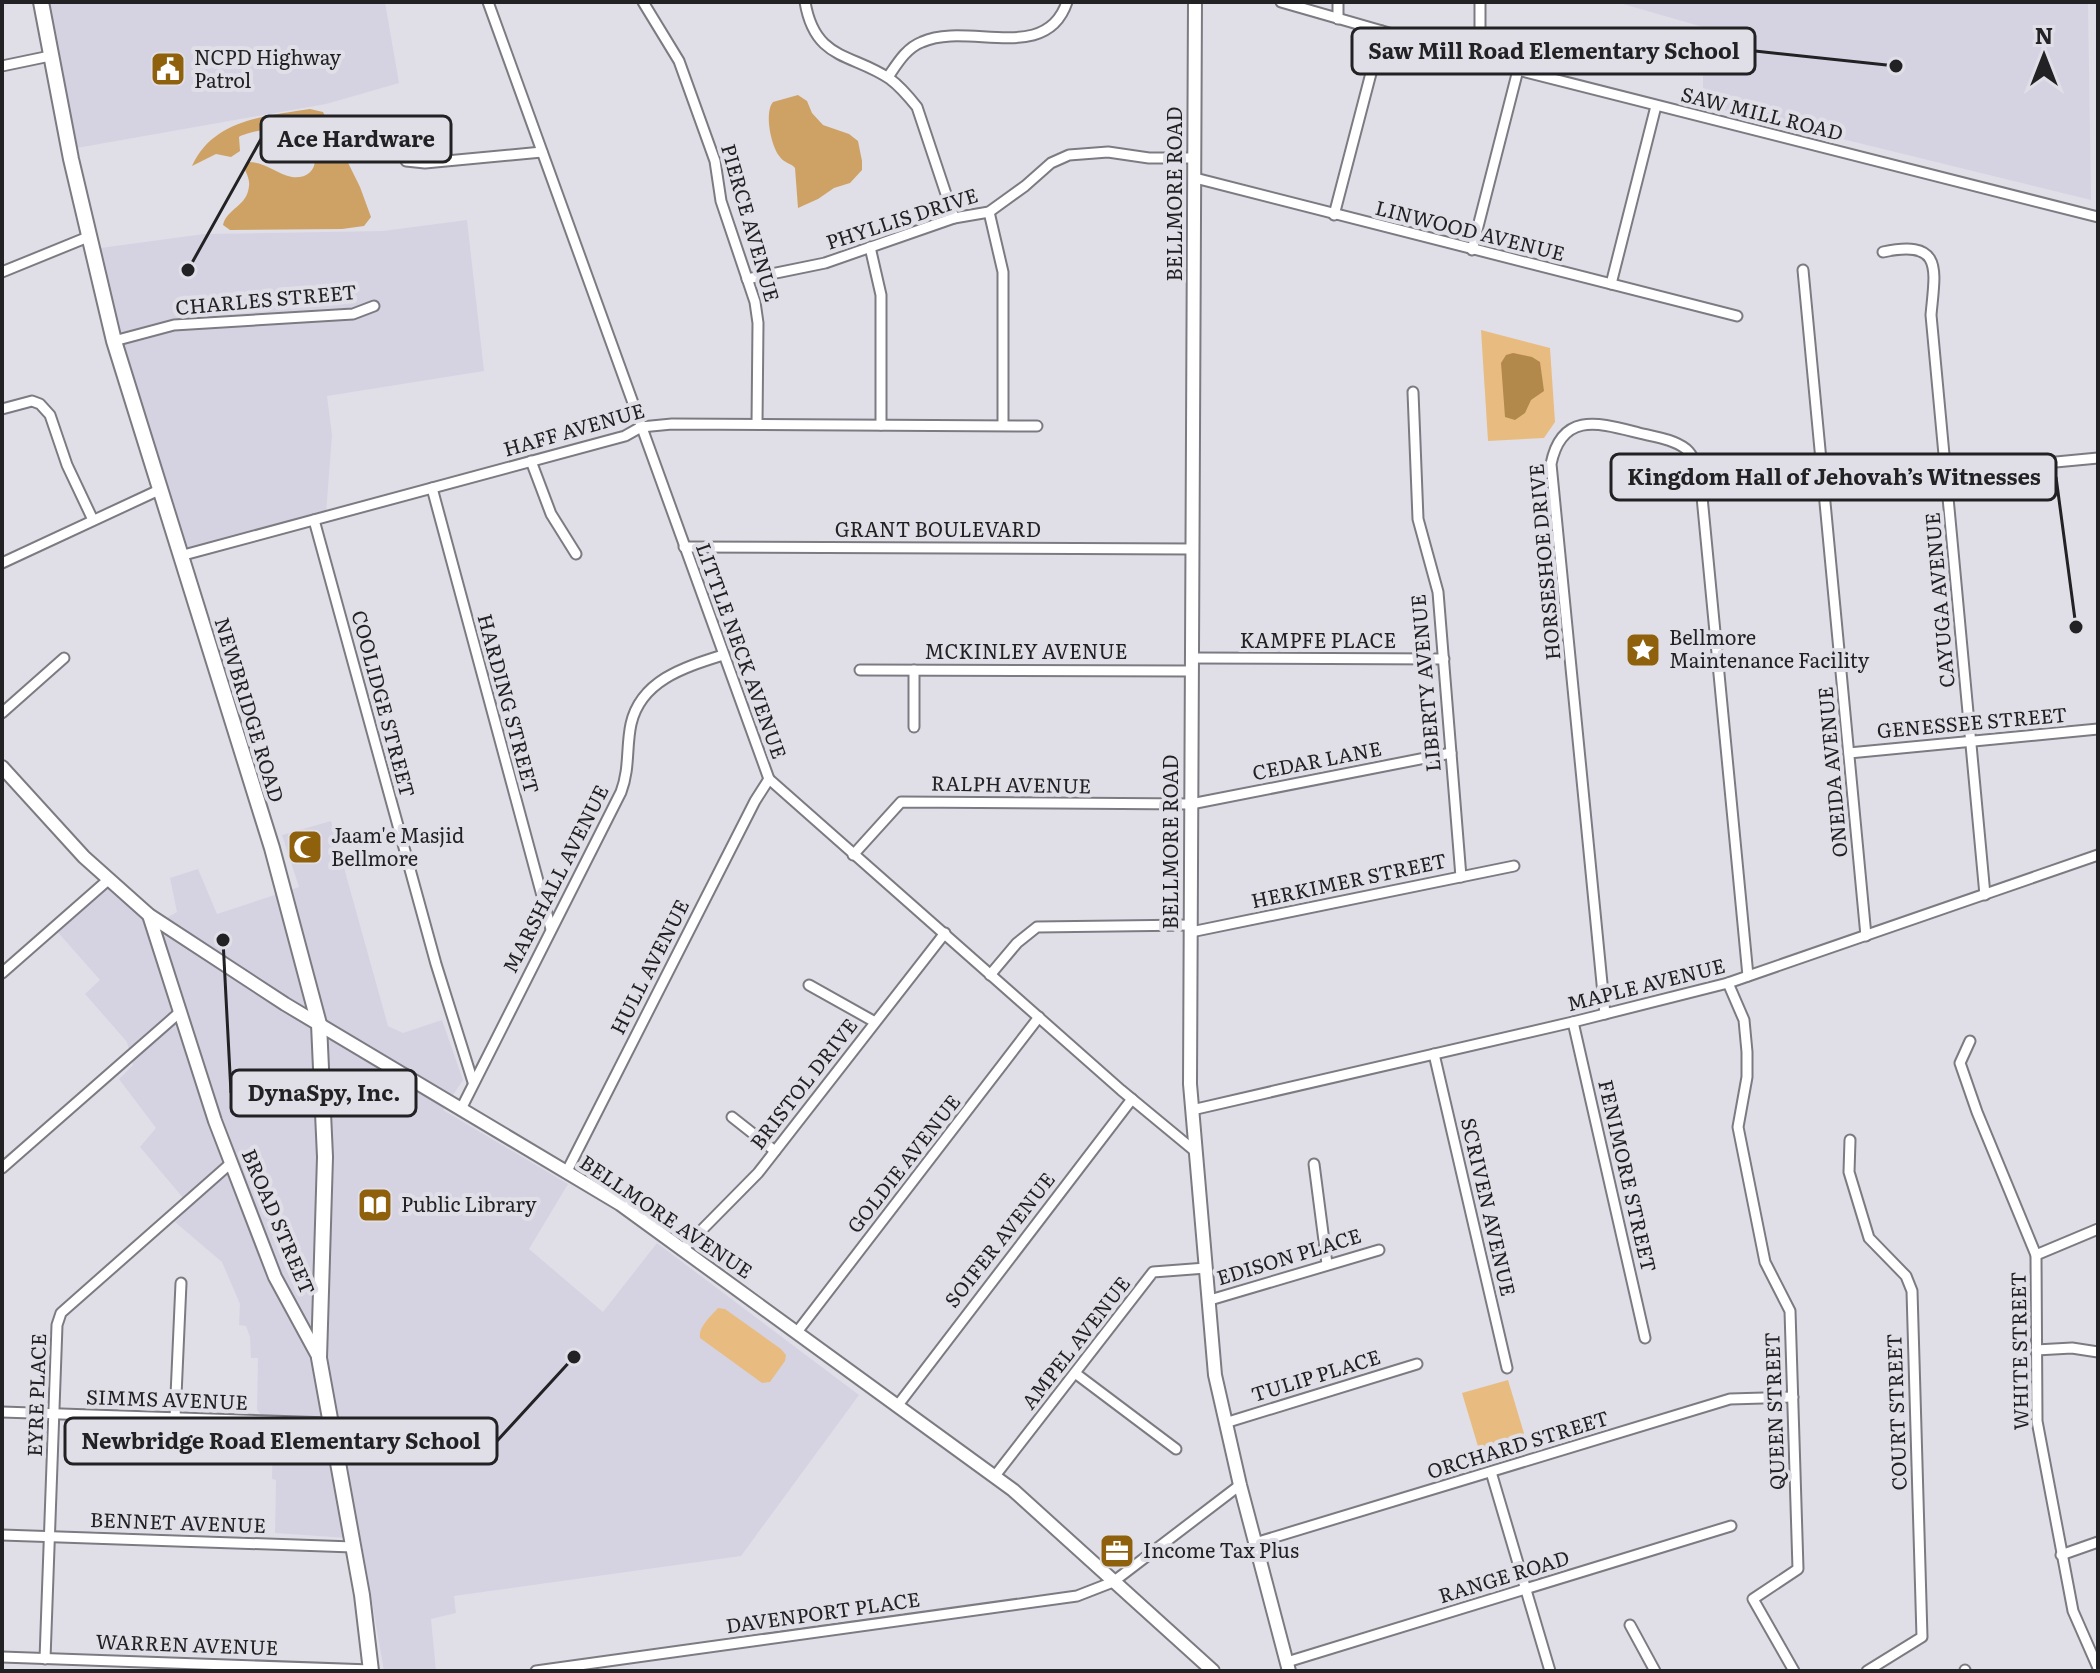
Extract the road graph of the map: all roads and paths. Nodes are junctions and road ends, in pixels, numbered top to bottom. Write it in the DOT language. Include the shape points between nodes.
graph roads {
  1 [pos="41,2"];
  2 [pos="488,2"];
  3 [pos="643,2"];
  4 [pos="805,2"];
  5 [pos="1067,2"];
  6 [pos="1195,2"];
  7 [pos="1281,2"];
  8 [pos="1338,2"];
  9 [pos="1480,2"];
  10 [pos="1338,19"];
  11 [pos="1382,31"];
  12 [pos="50,56"];
  13 [pos="1480,58"];
  14 [pos="2,66"];
  15 [pos="1518,70"];
  16 [pos="888,77"];
  17 [pos="1656,106"];
  18 [pos="542,152"];
  19 [pos="1195,158"];
  20 [pos="406,161"];
  21 [pos="1195,178"];
  22 [pos="989,212"];
  23 [pos="1334,215"];
  24 [pos="2098,217"];
  25 [pos="954,218"];
  26 [pos="88,237"];
  27 [pos="870,247"];
  28 [pos="1472,250"];
  29 [pos="1883,252"];
  30 [pos="1803,270"];
  31 [pos="2,272"];
  32 [pos="747,279"];
  33 [pos="1611,284"];
  34 [pos="374,306"];
  35 [pos="1737,316"];
  36 [pos="114,341"];
  37 [pos="1413,392"];
  38 [pos="2,409"];
  39 [pos="757,424"];
  40 [pos="881,425"];
  41 [pos="1003,425"];
  42 [pos="1037,426"];
  43 [pos="641,427"];
  44 [pos="2098,458"];
  45 [pos="531,461"];
  46 [pos="1946,473"];
  47 [pos="1824,484"];
  48 [pos="432,488"];
  49 [pos="159,490"];
  50 [pos="93,520"];
  51 [pos="314,520"];
  52 [pos="684,547"];
  53 [pos="1193,549"];
  54 [pos="576,554"];
  55 [pos="180,556"];
  56 [pos="2,563"];
  57 [pos="723,655"];
  58 [pos="64,658"];
  59 [pos="1444,659"];
  60 [pos="1192,665"];
  61 [pos="860,670"];
  62 [pos="914,670"];
  63 [pos="2,713"];
  64 [pos="914,727"];
  65 [pos="2098,729"];
  66 [pos="1971,741"];
  67 [pos="1451,753"];
  68 [pos="1849,753"];
  69 [pos="4,772"];
  70 [pos="769,779"];
  71 [pos="1191,804"];
  72 [pos="853,855"];
  73 [pos="2098,855"];
  74 [pos="1514,866"];
  75 [pos="1461,877"];
  76 [pos="108,880"];
  77 [pos="1985,895"];
  78 [pos="149,915"];
  79 [pos="551,929"];
  80 [pos="1191,929"];
  81 [pos="945,933"];
  82 [pos="1866,936"];
  83 [pos="2,973"];
  84 [pos="990,975"];
  85 [pos="1748,976"];
  86 [pos="1728,983"];
  87 [pos="809,985"];
  88 [pos="180,1012"];
  89 [pos="1605,1014"];
  90 [pos="1039,1017"];
  91 [pos="875,1022"];
  92 [pos="1573,1022"];
  93 [pos="319,1024"];
  94 [pos="1970,1041"];
  95 [pos="1434,1054"];
  96 [pos="473,1082"];
  97 [pos="1132,1099"];
  98 [pos="461,1109"];
  99 [pos="1192,1110"];
  100 [pos="732,1117"];
  101 [pos="1850,1140"];
  102 [pos="775,1151"];
  103 [pos="1196,1152"];
  104 [pos="231,1163"];
  105 [pos="1314,1164"];
  106 [pos="2,1168"];
  107 [pos="566,1173"];
  108 [pos="2098,1229"];
  109 [pos="682,1250"];
  110 [pos="1379,1250"];
  111 [pos="2036,1255"];
  112 [pos="1327,1264"];
  113 [pos="1206,1268"];
  114 [pos="181,1283"];
  115 [pos="1210,1300"];
  116 [pos="797,1332"];
  117 [pos="1645,1338"];
  118 [pos="2036,1350"];
  119 [pos="2098,1352"];
  120 [pos="319,1358"];
  121 [pos="1417,1364"];
  122 [pos="1507,1368"];
  123 [pos="1075,1373"];
  124 [pos="1793,1397"];
  125 [pos="898,1405"];
  126 [pos="2,1412"];
  127 [pos="54,1414"];
  128 [pos="175,1418"];
  129 [pos="330,1423"];
  130 [pos="1225,1423"];
  131 [pos="1176,1449"];
  132 [pos="1491,1472"];
  133 [pos="994,1477"];
  134 [pos="1240,1485"];
  135 [pos="1731,1526"];
  136 [pos="2,1535"];
  137 [pos="50,1537"];
  138 [pos="2098,1542"];
  139 [pos="1255,1543"];
  140 [pos="353,1547"];
  141 [pos="2061,1555"];
  142 [pos="1113,1582"];
  143 [pos="1526,1589"];
  144 [pos="1630,1625"];
  145 [pos="2,1657"];
  146 [pos="45,1659"];
  147 [pos="1288,1666"];
  148 [pos="2098,1668"];
  149 [pos="371,1670"];
  150 [pos="536,1671"];
  151 [pos="1213,1671"];
  152 [pos="1550,1671"];
  153 [pos="1655,1671"];
  154 [pos="1794,1671"];
  155 [pos="1867,1671"];
  1 -- 12 [label="main road, NEWBRIDGE ROAD"];
  2 -- 18 [label="street, LITTLE NECK AVENUE"];
  3 -- 32 [label="street, PIERCE AVENUE" via="673,48 687,83"];
  4 -- 16 [label="street" via="820,40 836,54"];
  5 -- 16 [label="street" via="1055,25 1034,36 939,37 922,42 901,57"];
  6 -- 19 [label="main road, BELLMORE ROAD"];
  7 -- 10 [label="street, SAW MILL ROAD"];
  8 -- 10 [label="street"];
  9 -- 13 [label="street"];
  10 -- 11 [label="street, SAW MILL ROAD"];
  11 -- 13 [label="street, SAW MILL ROAD"];
  11 -- 23 [label="street"];
  12 -- 14 [label="street"];
  12 -- 26 [label="main road, NEWBRIDGE ROAD"];
  13 -- 15 [label="street, SAW MILL ROAD"];
  15 -- 17 [label="street, SAW MILL ROAD"];
  15 -- 28 [label="street"];
  16 -- 25 [label="street" via="917,107"];
  17 -- 24 [label="street, SAW MILL ROAD"];
  17 -- 33 [label="street"];
  18 -- 20 [label="street"];
  18 -- 43 [label="street, LITTLE NECK AVENUE"];
  19 -- 21 [label="main road, BELLMORE ROAD"];
  19 -- 22 [label="street, PHYLLIS DRIVE" via="1069,155"];
  21 -- 23 [label="street, LINWOOD AVENUE"];
  21 -- 53 [label="main road, BELLMORE ROAD"];
  22 -- 25 [label="street, PHYLLIS DRIVE"];
  22 -- 41 [label="street" via="1003,272"];
  23 -- 28 [label="street, LINWOOD AVENUE"];
  25 -- 27 [label="street, PHYLLIS DRIVE"];
  26 -- 31 [label="street"];
  26 -- 36 [label="main road, NEWBRIDGE ROAD"];
  27 -- 32 [label="street, PHYLLIS DRIVE" via="825,263"];
  27 -- 40 [label="street" via="881,295"];
  28 -- 33 [label="street, LINWOOD AVENUE"];
  29 -- 46 [label="street, CAYUGA AVENUE" via="1903,247 1921,251 1935,270 1931,315"];
  30 -- 47 [label="street, ONEIDA AVENUE"];
  32 -- 39 [label="street, PIERCE AVENUE" via="758,313"];
  33 -- 35 [label="street, LINWOOD AVENUE"];
  34 -- 36 [label="street, CHARLES STREET" via="353,314 174,325"];
  36 -- 49 [label="main road, NEWBRIDGE ROAD"];
  37 -- 59 [label="street, LIBERTY AVENUE" via="1418,519 1438,592"];
  38 -- 50 [label="street" via="32,401 50,415"];
  39 -- 40 [label="street, HAFF AVENUE"];
  39 -- 43 [label="street, HAFF AVENUE"];
  40 -- 41 [label="street, HAFF AVENUE"];
  41 -- 42 [label="street, HAFF AVENUE"];
  43 -- 45 [label="street, HAFF AVENUE"];
  43 -- 52 [label="street, LITTLE NECK AVENUE"];
  44 -- 46 [label="street"];
  45 -- 48 [label="street, HAFF AVENUE"];
  45 -- 54 [label="street" via="551,514"];
  46 -- 47 [label="street"];
  46 -- 66 [label="street, CAYUGA AVENUE"];
  47 -- 68 [label="street, ONEIDA AVENUE"];
  48 -- 51 [label="street, HAFF AVENUE"];
  48 -- 79 [label="street, HARDING STREET"];
  49 -- 50 [label="street"];
  49 -- 55 [label="main road, NEWBRIDGE ROAD"];
  50 -- 56 [label="street"];
  51 -- 55 [label="street, HAFF AVENUE"];
  51 -- 96 [label="street, COOLIDGE STREET"];
  52 -- 53 [label="street, GRANT BOULEVARD"];
  52 -- 57 [label="street, LITTLE NECK AVENUE"];
  53 -- 60 [label="main road, BELLMORE ROAD"];
  55 -- 93 [label="main road, NEWBRIDGE ROAD" via="272,848"];
  57 -- 70 [label="street, LITTLE NECK AVENUE"];
  57 -- 79 [label="street, MARSHALL AVENUE" via="667,676 642,698 630,726 629,765 621,792"];
  58 -- 63 [label="street"];
  59 -- 60 [label="street, KAMPFE PLACE"];
  59 -- 67 [label="street, LIBERTY AVENUE"];
  60 -- 62 [label="street, MCKINLEY AVENUE"];
  60 -- 71 [label="main road, BELLMORE ROAD"];
  61 -- 62 [label="street, MCKINLEY AVENUE"];
  62 -- 64 [label="street"];
  65 -- 66 [label="street, GENESSEE STREET"];
  66 -- 68 [label="street, GENESSEE STREET"];
  66 -- 77 [label="street, CAYUGA AVENUE"];
  67 -- 71 [label="street, CEDAR LANE"];
  67 -- 75 [label="street, LIBERTY AVENUE"];
  68 -- 82 [label="street, ONEIDA AVENUE"];
  69 -- 76 [label="main road, BELLMORE AVENUE"];
  70 -- 72 [label="street, LITTLE NECK AVENUE"];
  70 -- 107 [label="street, HULL AVENUE"];
  71 -- 72 [label="street, RALPH AVENUE" via="901,802"];
  71 -- 80 [label="main road, BELLMORE ROAD"];
  72 -- 81 [label="street, LITTLE NECK AVENUE"];
  73 -- 77 [label="street, MAPLE AVENUE"];
  74 -- 75 [label="street, HERKIMER STREET"];
  75 -- 80 [label="street, HERKIMER STREET"];
  76 -- 78 [label="main road, BELLMORE AVENUE"];
  76 -- 83 [label="street"];
  77 -- 82 [label="street, MAPLE AVENUE"];
  78 -- 88 [label="main road, BROAD STREET"];
  78 -- 93 [label="main road, BELLMORE AVENUE"];
  79 -- 96 [label="street, MARSHALL AVENUE"];
  80 -- 84 [label="street, HERKIMER STREET" via="1037,927"];
  80 -- 99 [label="main road, BELLMORE ROAD"];
  81 -- 84 [label="street, LITTLE NECK AVENUE"];
  81 -- 91 [label="street, BRISTOL DRIVE"];
  82 -- 85 [label="street, MAPLE AVENUE"];
  84 -- 90 [label="street, LITTLE NECK AVENUE"];
  85 -- 86 [label="street, MAPLE AVENUE"];
  85 -- 89 [label="street, HORSESHOE DRIVE" via="1700,476 1687,450 1673,441 1583,424 1565,433 1551,464"];
  86 -- 89 [label="street, MAPLE AVENUE"];
  86 -- 124 [label="street, QUEEN STREET" via="1744,1020 1747,1052 1738,1127 1765,1262 1790,1311"];
  87 -- 91 [label="street"];
  88 -- 104 [label="main road, BROAD STREET"];
  88 -- 106 [label="street"];
  89 -- 92 [label="street, MAPLE AVENUE"];
  90 -- 97 [label="street, LITTLE NECK AVENUE"];
  90 -- 116 [label="street, GOLDIE AVENUE"];
  91 -- 102 [label="street, BRISTOL DRIVE"];
  92 -- 95 [label="street, MAPLE AVENUE"];
  92 -- 117 [label="street, FENIMORE STREET"];
  93 -- 98 [label="main road, BELLMORE AVENUE"];
  93 -- 120 [label="main road, NEWBRIDGE ROAD" via="325,1157"];
  94 -- 111 [label="street, WHITE STREET" via="1960,1063"];
  95 -- 99 [label="street, MAPLE AVENUE"];
  95 -- 122 [label="street, SCRIVEN AVENUE"];
  96 -- 98 [label="street, MARSHALL AVENUE"];
  97 -- 103 [label="street, LITTLE NECK AVENUE"];
  97 -- 125 [label="street, SOIFER AVENUE"];
  98 -- 107 [label="main road, BELLMORE AVENUE"];
  99 -- 103 [label="main road, BELLMORE ROAD"];
  100 -- 102 [label="street"];
  101 -- 155 [label="street, COURT STREET" via="1849,1172 1869,1238 1906,1276 1912,1291 1922,1637"];
  102 -- 109 [label="street, BRISTOL DRIVE"];
  103 -- 113 [label="main road, BELLMORE ROAD"];
  104 -- 120 [label="main road, BROAD STREET" via="275,1277"];
  104 -- 127 [label="street, EYRE PLACE" via="61,1313"];
  105 -- 112 [label="street"];
  107 -- 109 [label="main road, BELLMORE AVENUE" via="620,1204"];
  108 -- 111 [label="street"];
  109 -- 116 [label="main road, BELLMORE AVENUE"];
  110 -- 112 [label="street, EDISON PLACE"];
  111 -- 118 [label="street, WHITE STREET"];
  112 -- 115 [label="street, EDISON PLACE"];
  113 -- 115 [label="main road, BELLMORE ROAD"];
  113 -- 123 [label="street, AMPEL AVENUE" via="1153,1272"];
  114 -- 128 [label="street"];
  115 -- 130 [label="main road, BELLMORE ROAD" via="1215,1375"];
  116 -- 125 [label="main road, BELLMORE AVENUE"];
  118 -- 119 [label="street"];
  118 -- 141 [label="street, WHITE STREET" via="2037,1421"];
  120 -- 129 [label="main road, NEWBRIDGE ROAD"];
  121 -- 130 [label="street, TULIP PLACE"];
  123 -- 131 [label="street"];
  123 -- 133 [label="street, AMPEL AVENUE"];
  124 -- 132 [label="street, ORCHARD STREET" via="1730,1399"];
  124 -- 154 [label="street, QUEEN STREET" via="1798,1569 1753,1599"];
  125 -- 133 [label="main road, BELLMORE AVENUE"];
  126 -- 127 [label="street, SIMMS AVENUE"];
  127 -- 128 [label="street, SIMMS AVENUE"];
  127 -- 137 [label="street, EYRE PLACE"];
  128 -- 129 [label="street, SIMMS AVENUE"];
  129 -- 140 [label="main road, NEWBRIDGE ROAD"];
  130 -- 134 [label="main road, BELLMORE ROAD"];
  132 -- 139 [label="street, ORCHARD STREET"];
  132 -- 143 [label="street"];
  133 -- 142 [label="main road, BELLMORE AVENUE"];
  134 -- 139 [label="main road, BELLMORE ROAD"];
  134 -- 142 [label="street, DAVENPORT PLACE"];
  135 -- 143 [label="street, RANGE ROAD"];
  136 -- 137 [label="street, BENNET AVENUE"];
  137 -- 140 [label="street, BENNET AVENUE"];
  137 -- 146 [label="street, EYRE PLACE"];
  138 -- 141 [label="street"];
  139 -- 147 [label="main road, BELLMORE ROAD"];
  140 -- 149 [label="main road, NEWBRIDGE ROAD"];
  141 -- 148 [label="street, WHITE STREET" via="2073,1611"];
  142 -- 150 [label="street, DAVENPORT PLACE" via="1077,1596"];
  142 -- 151 [label="main road, BELLMORE AVENUE"];
  143 -- 147 [label="street, RANGE ROAD"];
  143 -- 152 [label="street"];
  144 -- 153 [label="street"];
  145 -- 146 [label="street, WARREN AVENUE"];
  146 -- 149 [label="street, WARREN AVENUE"];
}
